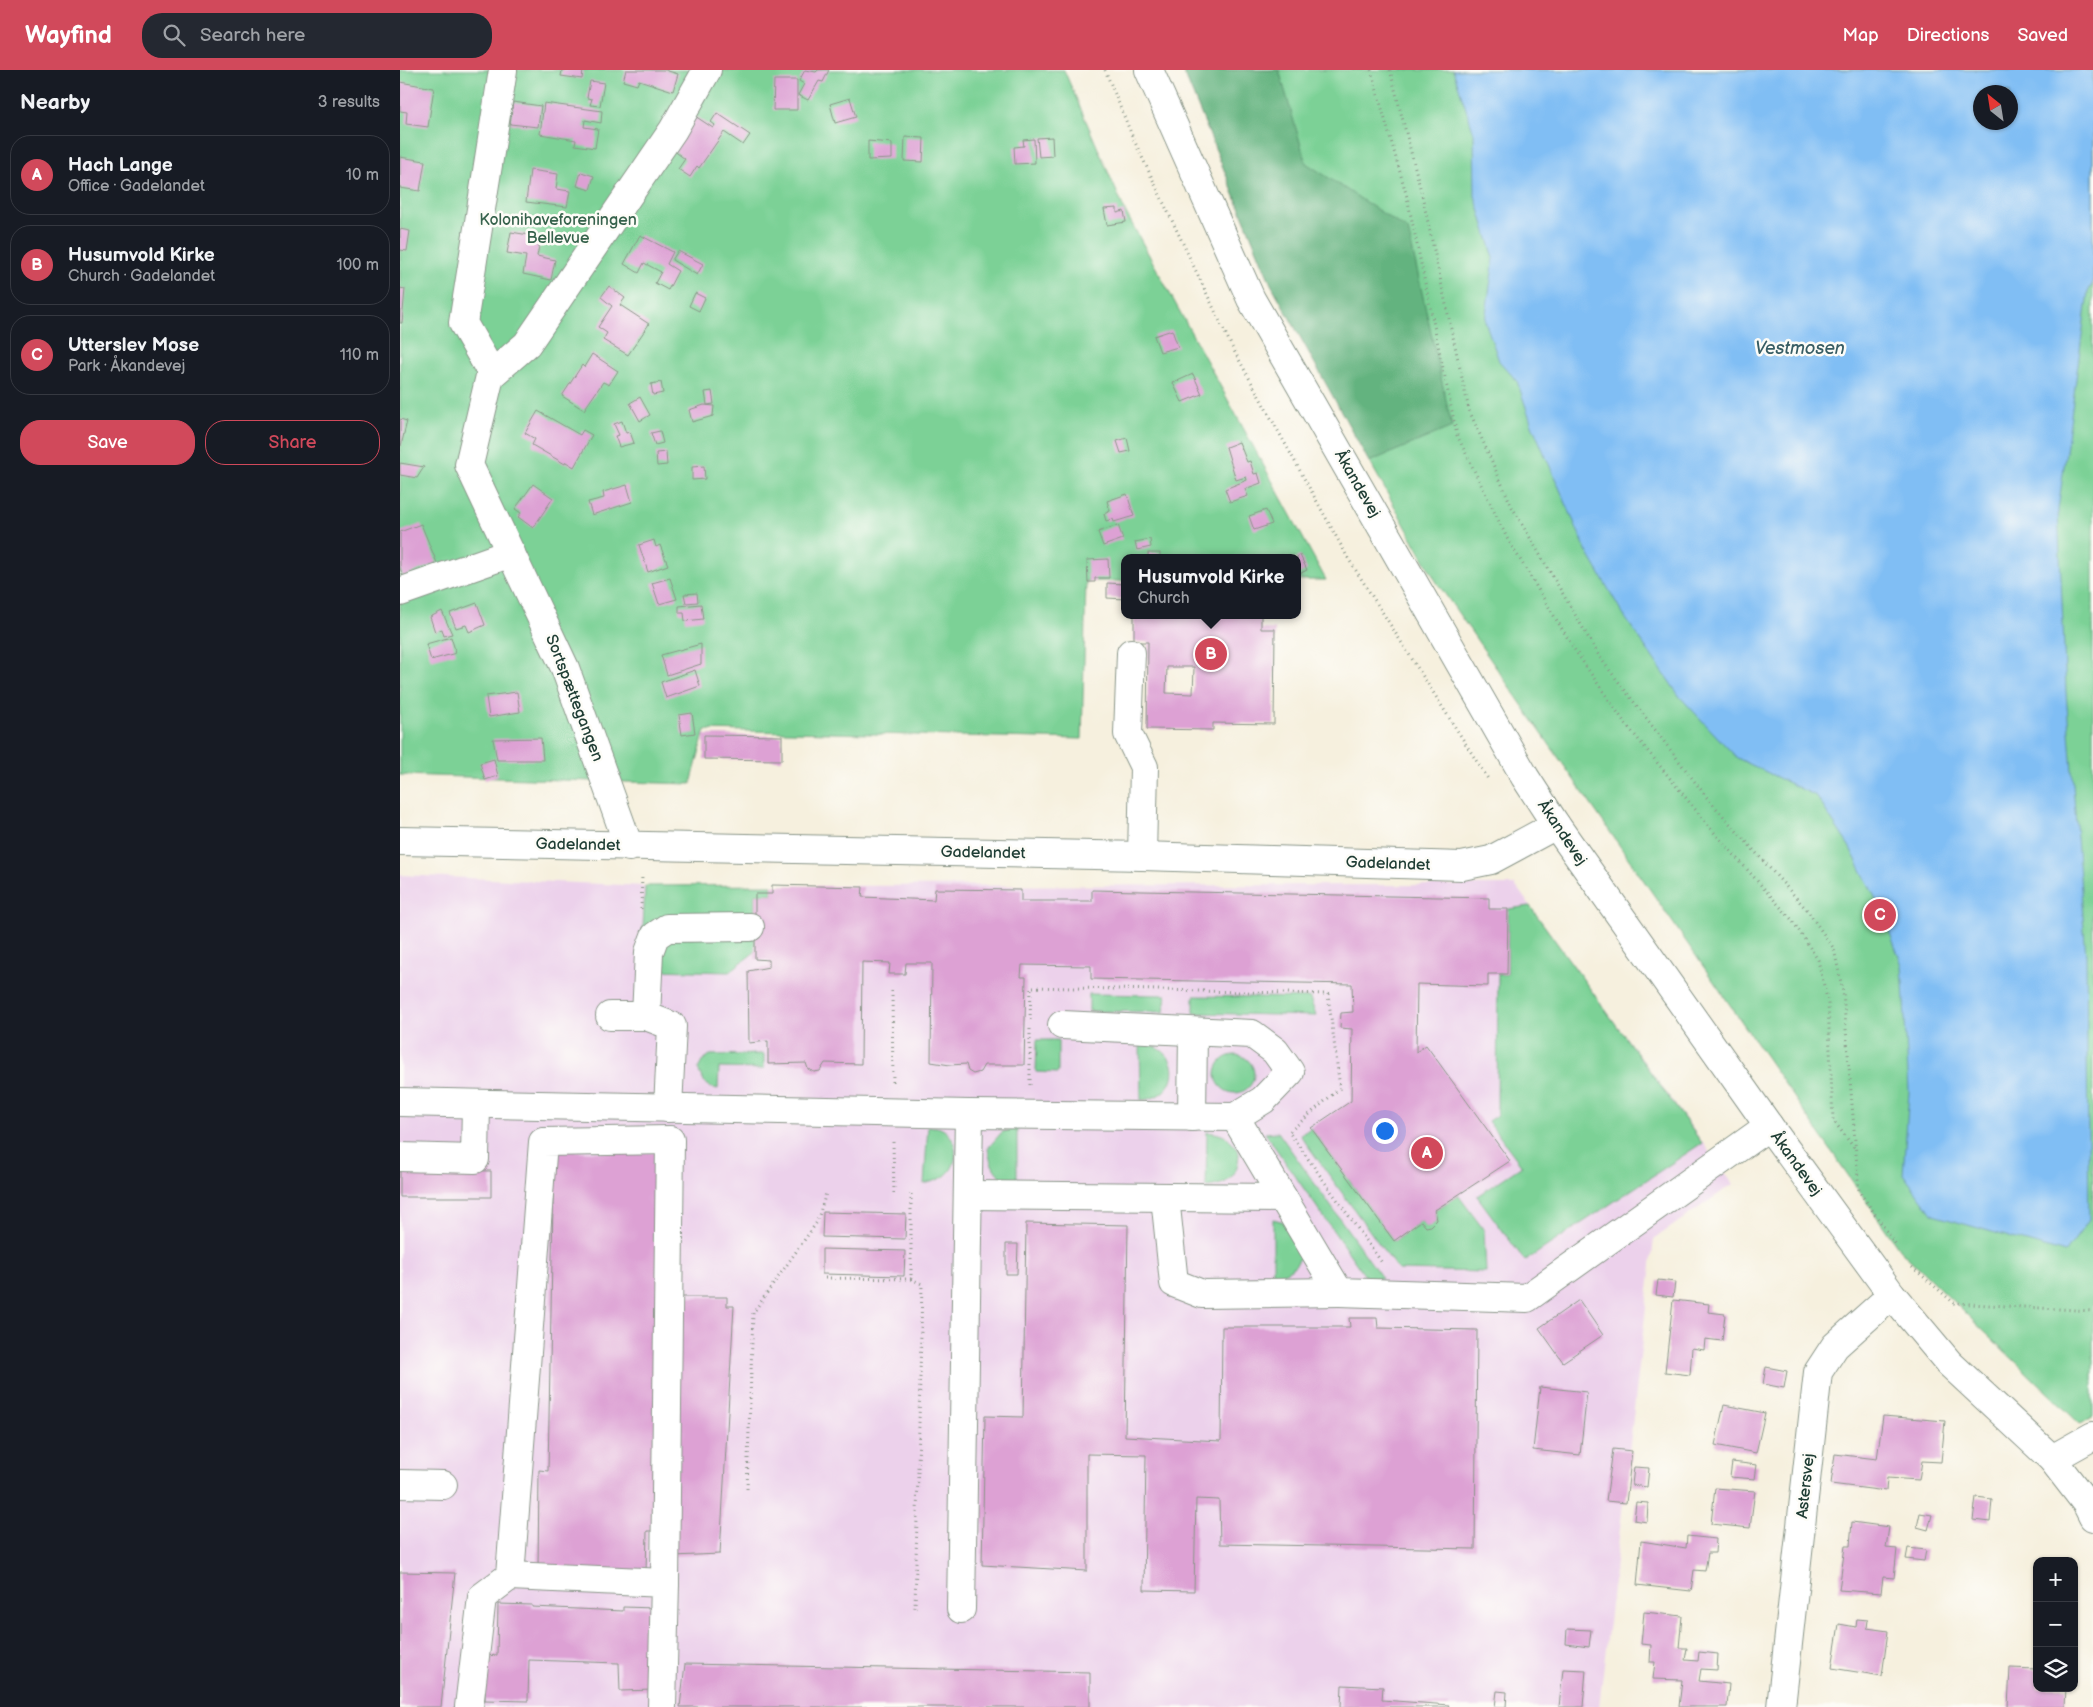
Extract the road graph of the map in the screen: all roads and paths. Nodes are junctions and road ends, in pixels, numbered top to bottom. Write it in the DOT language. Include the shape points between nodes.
graph roads {
  1 [pos="502,70"];
  2 [pos="707,70"];
  3 [pos="1105,70"];
  4 [pos="1148,70"];
  5 [pos="1371,70"];
  6 [pos="1390,70"];
  7 [pos="490,376"];
  8 [pos="511,553"];
  9 [pos="400,592"];
  10 [pos="1131,653"];
  11 [pos="1491,784"];
  12 [pos="1556,825"];
  13 [pos="400,841"];
  14 [pos="629,847"];
  15 [pos="1142,856"];
  16 [pos="750,927"];
  17 [pos="610,1016"];
  18 [pos="646,1016"];
  19 [pos="1062,1025"];
  20 [pos="1194,1032"];
  21 [pos="400,1102"];
  22 [pos="476,1104"];
  23 [pos="668,1108"];
  24 [pos="969,1114"];
  25 [pos="1029,1115"];
  26 [pos="1192,1116"];
  27 [pos="1235,1117"];
  28 [pos="1768,1126"];
  29 [pos="1856,1149"];
  30 [pos="400,1158"];
  31 [pos="826,1193"];
  32 [pos="912,1194"];
  33 [pos="968,1195"];
  34 [pos="1166,1197"];
  35 [pos="1283,1198"];
  36 [pos="1900,1250"];
  37 [pos="1909,1263"];
  38 [pos="825,1278"];
  39 [pos="911,1280"];
  40 [pos="1339,1292"];
  41 [pos="1397,1294"];
  42 [pos="1892,1295"];
  43 [pos="2093,1311"];
  44 [pos="2093,1436"];
  45 [pos="2052,1459"];
  46 [pos="400,1484"];
  47 [pos="443,1484"];
  48 [pos="747,1489"];
  49 [pos="2093,1518"];
  50 [pos="510,1576"];
  51 [pos="665,1583"];
  52 [pos="915,1608"];
  53 [pos="961,1609"];
  54 [pos="469,1707"];
  55 [pos="662,1707"];
  56 [pos="1781,1707"];
  1 -- 7 [label="street" via="463,323 490,370"];
  2 -- 7 [label="street" via="673,130 527,344"];
  3 -- 11 [label="path" via="1133,138 1232,347 1348,558"];
  4 -- 12 [label="street, Åkandevej" via="1251,299 1515,760"];
  5 -- 29 [label="path" via="1407,197 1458,435 1507,538 1576,652 1625,723 1712,830 1792,920 1818,960 1828,1004 1834,1120"];
  6 -- 29 [label="path" via="1422,195 1469,410 1512,507 1601,659 1708,798 1807,910 1834,949 1843,992"];
  7 -- 8 [label="street, Sortspættegangen" via="469,465"];
  8 -- 9 [label="street"];
  8 -- 14 [label="street, Sortspættegangen" via="565,668"];
  10 -- 15 [label="street" via="1128,734 1144,767"];
  12 -- 15 [label="street, Gadelandet" via="1491,860 1462,866"];
  12 -- 28 [label="street, Åkandevej"];
  13 -- 14 [label="street, Gadelandet"];
  14 -- 15 [label="street, Gadelandet"];
  16 -- 18 [label="street" via="667,928 655,936 649,952"];
  17 -- 18 [label="street"];
  18 -- 23 [label="street" via="672,1026"];
  19 -- 20 [label="street"];
  20 -- 26 [label="street"];
  20 -- 27 [label="street" via="1252,1034 1275,1051 1290,1072 1263,1100"];
  21 -- 22 [label="street"];
  22 -- 23 [label="street"];
  22 -- 30 [label="street" via="475,1159"];
  23 -- 24 [label="street"];
  24 -- 25 [label="street"];
  24 -- 33 [label="street"];
  25 -- 26 [label="street"];
  25 -- 41 [label="path" via="1031,987 1328,994 1340,1088 1289,1132 1388,1271"];
  26 -- 27 [label="street"];
  27 -- 35 [label="street"];
  28 -- 41 [label="street" via="1527,1298"];
  28 -- 42 [label="street, Åkandevej"];
  29 -- 36 [label="path" via="1859,1191"];
  31 -- 48 [label="path" via="817,1222 753,1313"];
  32 -- 39 [label="path"];
  33 -- 34 [label="street"];
  33 -- 53 [label="street"];
  34 -- 35 [label="street"];
  34 -- 40 [label="street" via="1174,1283 1202,1294"];
  35 -- 40 [label="street"];
  37 -- 43 [label="path" via="1954,1303"];
  38 -- 39 [label="path"];
  39 -- 52 [label="path" via="922,1284"];
  40 -- 41 [label="street"];
  42 -- 45 [label="street, Åkandevej" via="1949,1362"];
  42 -- 56 [label="street, Astersvej" via="1835,1346 1818,1372"];
  44 -- 45 [label="street"];
  45 -- 49 [label="street, Åkandevej" via="2086,1503"];
  46 -- 47 [label="street"];
  50 -- 51 [label="street"];
  50 -- 51 [label="street" via="543,1142 670,1140"];
  50 -- 54 [label="street" via="482,1597"];
  51 -- 55 [label="street"];
}
